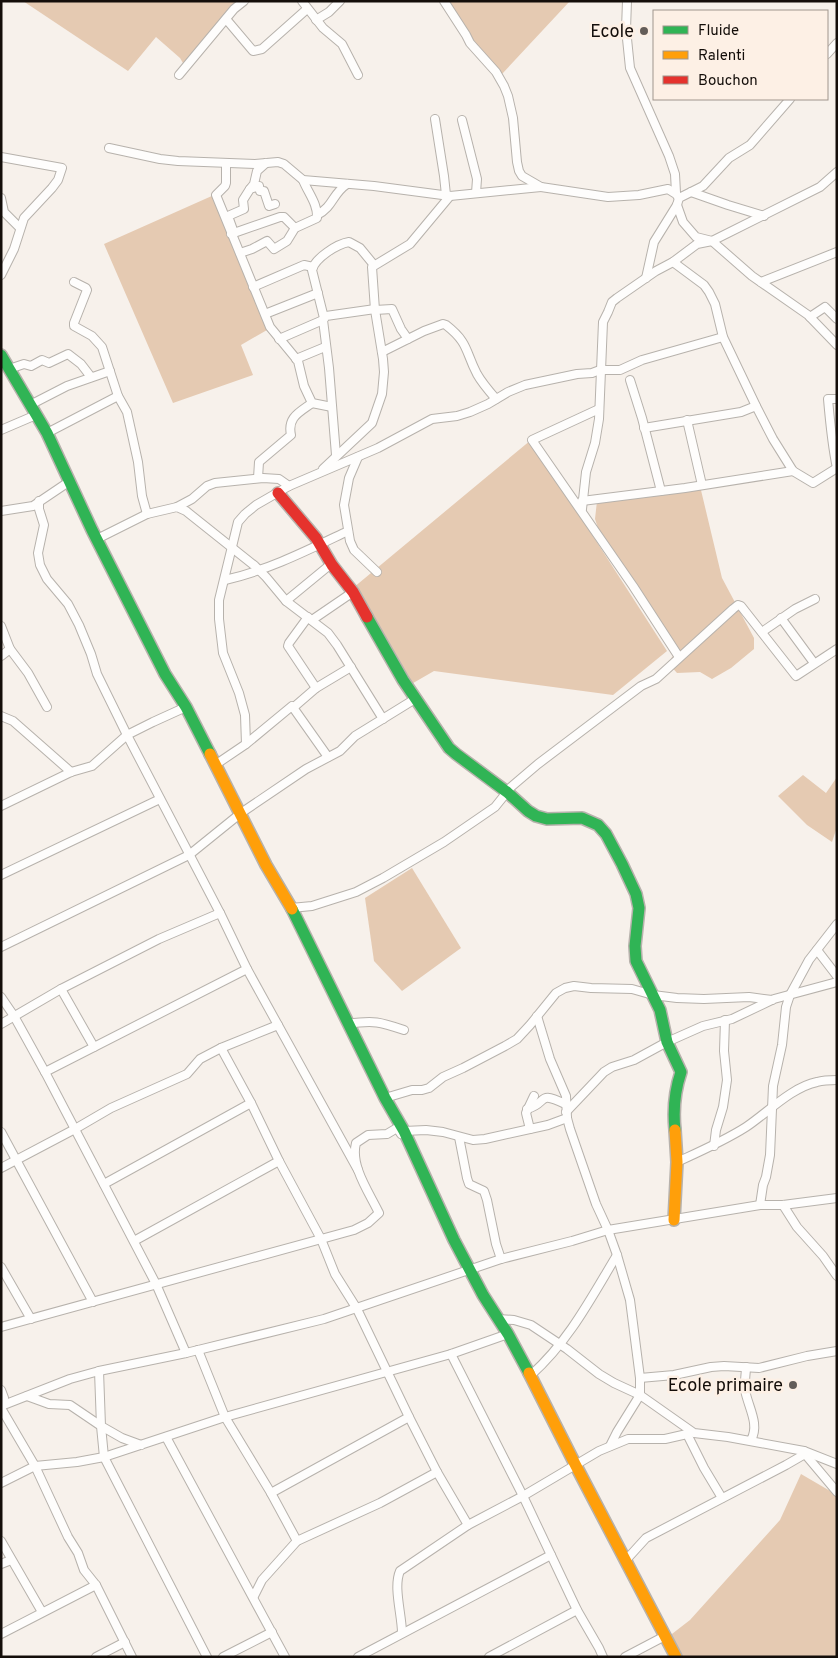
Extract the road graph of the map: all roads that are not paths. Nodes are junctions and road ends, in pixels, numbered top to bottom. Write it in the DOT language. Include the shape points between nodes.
graph roads {
  1 [pos="244,1"];
  2 [pos="302,1"];
  3 [pos="340,1"];
  4 [pos="444,1"];
  5 [pos="627,1"];
  6 [pos="307,8"];
  7 [pos="226,20"];
  8 [pos="316,20"];
  9 [pos="837,43"];
  10 [pos="828,53"];
  11 [pos="179,74"];
  12 [pos="358,74"];
  13 [pos="789,100"];
  14 [pos="435,119"];
  15 [pos="462,120"];
  16 [pos="110,148"];
  17 [pos="1,158"];
  18 [pos="266,163"];
  19 [pos="226,164"];
  20 [pos="837,172"];
  21 [pos="303,180"];
  22 [pos="347,184"];
  23 [pos="541,187"];
  24 [pos="250,189"];
  25 [pos="692,192"];
  26 [pos="476,193"];
  27 [pos="448,196"];
  28 [pos="1,198"];
  29 [pos="677,199"];
  30 [pos="275,204"];
  31 [pos="317,215"];
  32 [pos="764,216"];
  33 [pos="20,228"];
  34 [pos="295,228"];
  35 [pos="231,234"];
  36 [pos="712,241"];
  37 [pos="837,252"];
  38 [pos="240,253"];
  39 [pos="4,261"];
  40 [pos="673,262"];
  41 [pos="374,265"];
  42 [pos="313,266"];
  43 [pos="1,275"];
  44 [pos="646,278"];
  45 [pos="74,282"];
  46 [pos="761,282"];
  47 [pos="253,288"];
  48 [pos="318,292"];
  49 [pos="375,309"];
  50 [pos="264,314"];
  51 [pos="810,317"];
  52 [pos="323,319"];
  53 [pos="837,319"];
  54 [pos="723,337"];
  55 [pos="279,339"];
  56 [pos="408,339"];
  57 [pos="837,345"];
  58 [pos="325,347"];
  59 [pos="382,352"];
  60 [pos="1,355"];
  61 [pos="296,359"];
  62 [pos="9,369"];
  63 [pos="600,370"];
  64 [pos="110,371"];
  65 [pos="91,377"];
  66 [pos="630,380"];
  67 [pos="118,396"];
  68 [pos="837,399"];
  69 [pos="496,400"];
  70 [pos="312,403"];
  71 [pos="756,406"];
  72 [pos="332,407"];
  73 [pos="599,409"];
  74 [pos="33,410"];
  75 [pos="687,420"];
  76 [pos="644,428"];
  77 [pos="1,430"];
  78 [pos="47,433"];
  79 [pos="336,455"];
  80 [pos="358,457"];
  81 [pos="837,468"];
  82 [pos="793,470"];
  83 [pos="320,473"];
  84 [pos="258,478"];
  85 [pos="70,482"];
  86 [pos="702,485"];
  87 [pos="289,486"];
  88 [pos="661,491"];
  89 [pos="278,493"];
  90 [pos="39,501"];
  91 [pos="582,501"];
  92 [pos="177,507"];
  93 [pos="582,510"];
  94 [pos="1,511"];
  95 [pos="147,514"];
  96 [pos="348,531"];
  97 [pos="97,539"];
  98 [pos="320,544"];
  99 [pos="232,548"];
  100 [pos="331,564"];
  101 [pos="259,571"];
  102 [pos="377,572"];
  103 [pos="225,580"];
  104 [pos="353,592"];
  105 [pos="815,599"];
  106 [pos="286,601"];
  107 [pos="781,618"];
  108 [pos="310,619"];
  109 [pos="1,626"];
  110 [pos="762,632"];
  111 [pos="10,649"];
  112 [pos="837,649"];
  113 [pos="1,656"];
  114 [pos="679,657"];
  115 [pos="814,663"];
  116 [pos="351,667"];
  117 [pos="316,688"];
  118 [pos="415,699"];
  119 [pos="47,707"];
  120 [pos="186,707"];
  121 [pos="294,707"];
  122 [pos="1,716"];
  123 [pos="383,718"];
  124 [pos="127,736"];
  125 [pos="246,744"];
  126 [pos="328,758"];
  127 [pos="215,765"];
  128 [pos="71,772"];
  129 [pos="507,792"];
  130 [pos="160,799"];
  131 [pos="1,806"];
  132 [pos="241,813"];
  133 [pos="189,855"];
  134 [pos="1,875"];
  135 [pos="290,908"];
  136 [pos="220,913"];
  137 [pos="837,924"];
  138 [pos="1,947"];
  139 [pos="817,950"];
  140 [pos="247,969"];
  141 [pos="837,976"];
  142 [pos="837,982"];
  143 [pos="61,989"];
  144 [pos="653,995"];
  145 [pos="790,995"];
  146 [pos="1,997"];
  147 [pos="772,1000"];
  148 [pos="14,1016"];
  149 [pos="537,1016"];
  150 [pos="725,1020"];
  151 [pos="1,1024"];
  152 [pos="278,1024"];
  153 [pos="348,1024"];
  154 [pos="404,1030"];
  155 [pos="667,1042"];
  156 [pos="94,1047"];
  157 [pos="221,1048"];
  158 [pos="45,1072"];
  159 [pos="837,1080"];
  160 [pos="534,1096"];
  161 [pos="385,1098"];
  162 [pos="251,1103"];
  163 [pos="773,1108"];
  164 [pos="528,1109"];
  165 [pos="566,1111"];
  166 [pos="75,1129"];
  167 [pos="530,1129"];
  168 [pos="404,1131"];
  169 [pos="1,1132"];
  170 [pos="459,1137"];
  171 [pos="410,1146"];
  172 [pos="714,1146"];
  173 [pos="16,1160"];
  174 [pos="279,1161"];
  175 [pos="677,1162"];
  176 [pos="1,1168"];
  177 [pos="358,1170"];
  178 [pos="104,1184"];
  179 [pos="837,1198"];
  180 [pos="760,1205"];
  181 [pos="784,1205"];
  182 [pos="674,1220"];
  183 [pos="608,1230"];
  184 [pos="320,1239"];
  185 [pos="134,1241"];
  186 [pos="617,1255"];
  187 [pos="501,1259"];
  188 [pos="1,1267"];
  189 [pos="470,1270"];
  190 [pos="837,1276"];
  191 [pos="156,1284"];
  192 [pos="93,1302"];
  193 [pos="357,1309"];
  194 [pos="498,1319"];
  195 [pos="31,1320"];
  196 [pos="1,1327"];
  197 [pos="508,1334"];
  198 [pos="561,1345"];
  199 [pos="198,1350"];
  200 [pos="837,1351"];
  201 [pos="186,1353"];
  202 [pos="451,1354"];
  203 [pos="746,1367"];
  204 [pos="99,1370"];
  205 [pos="388,1372"];
  206 [pos="531,1375"];
  207 [pos="640,1378"];
  208 [pos="1,1390"];
  209 [pos="640,1395"];
  210 [pos="27,1396"];
  211 [pos="1,1406"];
  212 [pos="225,1417"];
  213 [pos="409,1417"];
  214 [pos="101,1426"];
  215 [pos="690,1434"];
  216 [pos="166,1437"];
  217 [pos="752,1440"];
  218 [pos="141,1445"];
  219 [pos="610,1446"];
  220 [pos="804,1452"];
  221 [pos="104,1457"];
  222 [pos="834,1461"];
  223 [pos="575,1464"];
  224 [pos="35,1466"];
  225 [pos="437,1472"];
  226 [pos="1,1483"];
  227 [pos="837,1492"];
  228 [pos="271,1493"];
  229 [pos="522,1496"];
  230 [pos="722,1498"];
  231 [pos="468,1525"];
  232 [pos="1,1541"];
  233 [pos="297,1541"];
  234 [pos="551,1554"];
  235 [pos="11,1560"];
  236 [pos="626,1560"];
  237 [pos="1,1564"];
  238 [pos="96,1585"];
  239 [pos="254,1596"];
  240 [pos="577,1610"];
  241 [pos="42,1612"];
  242 [pos="272,1632"];
  243 [pos="402,1633"];
  244 [pos="1,1634"];
  245 [pos="665,1636"];
  246 [pos="125,1642"];
  247 [pos="96,1657"];
  248 [pos="132,1657"];
  249 [pos="207,1657"];
  250 [pos="223,1657"];
  251 [pos="286,1657"];
  252 [pos="358,1657"];
  253 [pos="489,1657"];
  254 [pos="603,1657"];
  255 [pos="625,1657"];
  256 [pos="676,1657"];
  1 -- 7 [label="street"];
  2 -- 6 [label="street"];
  3 -- 8 [label="street"];
  4 -- 23 [label="street" via="470,43 504,86 519,170 522,176"];
  5 -- 29 [label="street" via="630,68 669,156 675,174"];
  6 -- 7 [label="street" via="257,52 253,52"];
  6 -- 8 [label="street"];
  7 -- 11 [label="street"];
  8 -- 12 [label="street" via="342,44"];
  9 -- 10 [label="street"];
  13 -- 25 [label="street" via="750,145 729,158 703,186"];
  14 -- 27 [label="street"];
  15 -- 26 [label="street" via="477,179"];
  16 -- 19 [label="street" via="160,159"];
  17 -- 33 [label="street" via="62,168 58,180 28,213"];
  18 -- 19 [label="street"];
  18 -- 21 [label="street" via="284,164"];
  18 -- 24 [label="street" via="257,171"];
  19 -- 35 [label="street" via="226,183 216,195"];
  20 -- 32 [label="street" via="820,187"];
  21 -- 22 [label="street"];
  21 -- 31 [label="street"];
  22 -- 27 [label="street"];
  22 -- 31 [label="street" via="339,189 329,207"];
  23 -- 26 [label="street"];
  23 -- 29 [label="street" via="608,198 664,189 672,190"];
  24 -- 30 [label="street" via="259,186 269,206"];
  24 -- 35 [label="street" via="243,200 244,209 228,216 233,230"];
  25 -- 29 [label="street"];
  25 -- 32 [label="street"];
  26 -- 27 [label="street"];
  27 -- 41 [label="street" via="410,244"];
  28 -- 33 [label="street" via="4,212"];
  29 -- 36 [label="street" via="686,227 696,237"];
  29 -- 44 [label="street" via="654,242"];
  31 -- 34 [label="street"];
  32 -- 36 [label="street"];
  33 -- 39 [label="street" via="14,249"];
  34 -- 35 [label="street" via="280,217"];
  34 -- 38 [label="street" via="287,241 274,249 267,241"];
  35 -- 38 [label="street"];
  36 -- 40 [label="street" via="697,244"];
  36 -- 46 [label="street"];
  37 -- 46 [label="street"];
  38 -- 47 [label="street"];
  39 -- 43 [label="street"];
  40 -- 44 [label="street"];
  40 -- 54 [label="street" via="709,292"];
  41 -- 42 [label="street" via="360,248 349,242 334,248"];
  41 -- 49 [label="street" via="371,271"];
  42 -- 47 [label="street" via="304,265"];
  42 -- 48 [label="street"];
  44 -- 63 [label="street" via="612,302 603,322"];
  45 -- 64 [label="street" via="87,290 74,326 99,342"];
  46 -- 51 [label="street"];
  47 -- 50 [label="street"];
  48 -- 50 [label="street"];
  48 -- 52 [label="street"];
  49 -- 52 [label="street"];
  49 -- 56 [label="street" via="392,309"];
  49 -- 59 [label="street"];
  50 -- 55 [label="street"];
  51 -- 53 [label="street" via="825,307"];
  51 -- 57 [label="street"];
  52 -- 55 [label="street"];
  52 -- 58 [label="street"];
  54 -- 63 [label="street" via="642,360 620,370"];
  54 -- 71 [label="street"];
  55 -- 61 [label="street"];
  56 -- 59 [label="street"];
  56 -- 69 [label="street" via="446,325 464,343 476,372"];
  58 -- 61 [label="street"];
  58 -- 72 [label="street"];
  59 -- 79 [label="street" via="382,394 372,423"];
  60 -- 62 [label="street"];
  61 -- 70 [label="street"];
  62 -- 65 [label="street" via="24,364 31,366 42,360 49,363 68,354"];
  62 -- 74 [label="street"];
  63 -- 69 [label="street" via="525,385"];
  63 -- 73 [label="street"];
  64 -- 65 [label="street"];
  64 -- 67 [label="street"];
  65 -- 74 [label="street" via="67,386"];
  66 -- 76 [label="street"];
  67 -- 78 [label="street"];
  67 -- 95 [label="street" via="127,412"];
  68 -- 81 [label="street" via="828,399"];
  69 -- 80 [label="street" via="457,416 432,419"];
  70 -- 72 [label="street"];
  70 -- 84 [label="street" via="291,421 291,435 259,462"];
  71 -- 75 [label="street" via="741,412"];
  71 -- 82 [label="street"];
  72 -- 79 [label="street"];
  73 -- 91 [label="street"];
  73 -- 93 [label="street" via="532,440"];
  74 -- 77 [label="street"];
  74 -- 78 [label="street"];
  75 -- 76 [label="street"];
  75 -- 86 [label="street"];
  76 -- 88 [label="street"];
  78 -- 85 [label="street"];
  79 -- 83 [label="street"];
  80 -- 83 [label="street"];
  80 -- 96 [label="street" via="349,478 344,505"];
  81 -- 82 [label="street" via="813,482"];
  82 -- 86 [label="street"];
  83 -- 87 [label="street"];
  84 -- 87 [label="street" via="279,479"];
  84 -- 92 [label="street" via="215,483"];
  85 -- 90 [label="street"];
  85 -- 97 [label="street"];
  86 -- 88 [label="street"];
  87 -- 89 [label="street"];
  88 -- 91 [label="street"];
  89 -- 98 [label="street"];
  89 -- 99 [label="street" via="240,518"];
  90 -- 94 [label="street" via="27,508"];
  90 -- 124 [label="street" via="44,526 38,553 40,565 79,624 97,674"];
  91 -- 93 [label="street"];
  92 -- 95 [label="street"];
  92 -- 99 [label="street"];
  93 -- 114 [label="street"];
  95 -- 97 [label="street"];
  96 -- 98 [label="street"];
  96 -- 102 [label="street" via="354,550"];
  97 -- 120 [label="street" via="165,674"];
  98 -- 100 [label="street"];
  98 -- 101 [label="street"];
  99 -- 101 [label="street"];
  99 -- 103 [label="street"];
  100 -- 104 [label="street"];
  100 -- 106 [label="street"];
  101 -- 103 [label="street"];
  101 -- 106 [label="street"];
  103 -- 125 [label="street" via="219,600 220,635 245,715"];
  104 -- 108 [label="street"];
  104 -- 118 [label="street"];
  105 -- 107 [label="street"];
  106 -- 108 [label="street"];
  107 -- 110 [label="street"];
  107 -- 115 [label="street"];
  108 -- 116 [label="street" via="328,633"];
  108 -- 117 [label="street" via="288,646"];
  109 -- 111 [label="street"];
  110 -- 114 [label="street" via="738,605"];
  110 -- 115 [label="street" via="796,676"];
  111 -- 113 [label="street"];
  111 -- 119 [label="street"];
  112 -- 115 [label="street"];
  114 -- 129 [label="street" via="656,679 641,686 538,764"];
  116 -- 117 [label="street"];
  116 -- 123 [label="street"];
  117 -- 121 [label="street"];
  118 -- 123 [label="street"];
  118 -- 129 [label="street" via="449,748"];
  120 -- 124 [label="street"];
  120 -- 127 [label="street"];
  121 -- 125 [label="street"];
  121 -- 126 [label="street"];
  122 -- 128 [label="street" via="13,721"];
  123 -- 126 [label="street"];
  124 -- 128 [label="street" via="92,766"];
  124 -- 130 [label="street"];
  125 -- 127 [label="street"];
  126 -- 132 [label="street"];
  127 -- 132 [label="street"];
  128 -- 131 [label="street"];
  129 -- 135 [label="street" via="484,816 367,887 312,906"];
  129 -- 144 [label="street" via="539,818 583,818 605,833 637,895 639,910 634,953"];
  130 -- 133 [label="street"];
  130 -- 134 [label="street"];
  132 -- 133 [label="street"];
  132 -- 135 [label="street"];
  133 -- 136 [label="street"];
  133 -- 138 [label="street"];
  135 -- 153 [label="street"];
  136 -- 140 [label="street"];
  136 -- 143 [label="street" via="158,939"];
  137 -- 139 [label="street"];
  139 -- 141 [label="street"];
  139 -- 145 [label="street"];
  140 -- 152 [label="street"];
  140 -- 156 [label="street"];
  142 -- 145 [label="street"];
  143 -- 148 [label="street"];
  143 -- 156 [label="street"];
  144 -- 147 [label="street" via="704,999 749,996"];
  144 -- 149 [label="street" via="632,989 574,986 556,993"];
  144 -- 155 [label="street"];
  145 -- 147 [label="street"];
  145 -- 163 [label="street" via="773,1086"];
  146 -- 148 [label="street"];
  147 -- 150 [label="street"];
  148 -- 151 [label="street"];
  148 -- 158 [label="street"];
  149 -- 161 [label="street" via="517,1038 443,1077 429,1088"];
  149 -- 165 [label="street" via="566,1096"];
  150 -- 155 [label="street"];
  150 -- 172 [label="street" via="727,1080"];
  152 -- 157 [label="street"];
  152 -- 177 [label="street"];
  153 -- 154 [label="street" via="378,1022"];
  153 -- 161 [label="street"];
  155 -- 165 [label="street" via="604,1072"];
  155 -- 175 [label="street" via="681,1072 674,1120"];
  156 -- 158 [label="street"];
  157 -- 162 [label="street"];
  157 -- 166 [label="street" via="200,1059 187,1074 111,1108"];
  158 -- 166 [label="street"];
  159 -- 163 [label="street" via="806,1086"];
  160 -- 164 [label="street"];
  161 -- 168 [label="street"];
  162 -- 174 [label="street"];
  162 -- 178 [label="street"];
  163 -- 172 [label="street"];
  163 -- 180 [label="street" via="770,1155"];
  164 -- 165 [label="street" via="542,1099 551,1098"];
  164 -- 167 [label="street"];
  165 -- 167 [label="street"];
  165 -- 183 [label="street" via="596,1204"];
  166 -- 173 [label="street"];
  166 -- 178 [label="street"];
  167 -- 170 [label="street" via="485,1139"];
  168 -- 170 [label="street" via="426,1130"];
  168 -- 171 [label="street"];
  169 -- 173 [label="street"];
  170 -- 187 [label="street" via="466,1178 470,1184 484,1191"];
  171 -- 177 [label="street" via="397,1128 387,1134 368,1136 356,1143"];
  171 -- 189 [label="street"];
  172 -- 175 [label="street"];
  173 -- 176 [label="street"];
  173 -- 192 [label="street"];
  174 -- 184 [label="street"];
  174 -- 185 [label="street"];
  175 -- 182 [label="street"];
  177 -- 184 [label="street" via="379,1212 354,1230"];
  178 -- 185 [label="street"];
  179 -- 181 [label="street"];
  180 -- 181 [label="street"];
  180 -- 182 [label="street"];
  181 -- 190 [label="street" via="797,1227"];
  182 -- 183 [label="street"];
  183 -- 186 [label="street"];
  183 -- 187 [label="street"];
  184 -- 191 [label="street"];
  184 -- 193 [label="street" via="335,1274"];
  185 -- 191 [label="street"];
  186 -- 198 [label="street"];
  186 -- 207 [label="street" via="630,1300"];
  187 -- 189 [label="street"];
  188 -- 195 [label="street"];
  189 -- 193 [label="street"];
  189 -- 194 [label="street"];
  191 -- 192 [label="street"];
  191 -- 201 [label="street"];
  192 -- 195 [label="street"];
  193 -- 199 [label="street"];
  193 -- 205 [label="street"];
  194 -- 197 [label="street"];
  194 -- 198 [label="street" via="531,1325"];
  195 -- 196 [label="street"];
  197 -- 202 [label="street"];
  197 -- 206 [label="street"];
  198 -- 206 [label="street"];
  198 -- 209 [label="street" via="607,1379"];
  199 -- 201 [label="street"];
  199 -- 212 [label="street"];
  200 -- 203 [label="street" via="759,1368"];
  201 -- 204 [label="street"];
  202 -- 205 [label="street"];
  202 -- 229 [label="street"];
  203 -- 207 [label="street" via="711,1367"];
  203 -- 217 [label="street" via="745,1390 753,1419"];
  204 -- 210 [label="street"];
  204 -- 214 [label="street"];
  205 -- 212 [label="street"];
  205 -- 213 [label="street"];
  206 -- 223 [label="street"];
  207 -- 209 [label="street"];
  208 -- 211 [label="street" via="4,1398"];
  209 -- 215 [label="street"];
  209 -- 219 [label="street"];
  210 -- 211 [label="street"];
  210 -- 214 [label="street" via="49,1404 70,1405"];
  211 -- 224 [label="street"];
  212 -- 216 [label="street"];
  212 -- 228 [label="street"];
  213 -- 225 [label="street"];
  213 -- 228 [label="street"];
  214 -- 218 [label="street"];
  214 -- 221 [label="street"];
  215 -- 217 [label="street"];
  215 -- 219 [label="street" via="665,1439 628,1439"];
  215 -- 230 [label="street" via="704,1468"];
  216 -- 218 [label="street"];
  216 -- 239 [label="street"];
  217 -- 220 [label="street"];
  218 -- 221 [label="street"];
  219 -- 223 [label="street"];
  220 -- 222 [label="street"];
  220 -- 227 [label="street"];
  220 -- 230 [label="street" via="786,1465"];
  221 -- 224 [label="street"];
  221 -- 249 [label="street"];
  223 -- 229 [label="street"];
  223 -- 236 [label="street"];
  224 -- 226 [label="street"];
  224 -- 238 [label="street" via="84,1570"];
  225 -- 231 [label="street"];
  225 -- 233 [label="street" via="380,1503"];
  228 -- 233 [label="street"];
  229 -- 231 [label="street"];
  229 -- 234 [label="street"];
  230 -- 236 [label="street" via="646,1538"];
  231 -- 243 [label="street" via="400,1571 397,1585"];
  232 -- 235 [label="street"];
  233 -- 239 [label="street" via="262,1580"];
  234 -- 240 [label="street"];
  234 -- 243 [label="street"];
  235 -- 237 [label="street"];
  235 -- 241 [label="street"];
  236 -- 245 [label="street"];
  238 -- 241 [label="street"];
  238 -- 246 [label="street"];
  239 -- 242 [label="street"];
  240 -- 253 [label="street"];
  240 -- 254 [label="street"];
  241 -- 244 [label="street"];
  242 -- 250 [label="street"];
  242 -- 251 [label="street"];
  243 -- 252 [label="street"];
  245 -- 255 [label="street"];
  245 -- 256 [label="street"];
  246 -- 247 [label="street"];
  246 -- 248 [label="street"];
}
